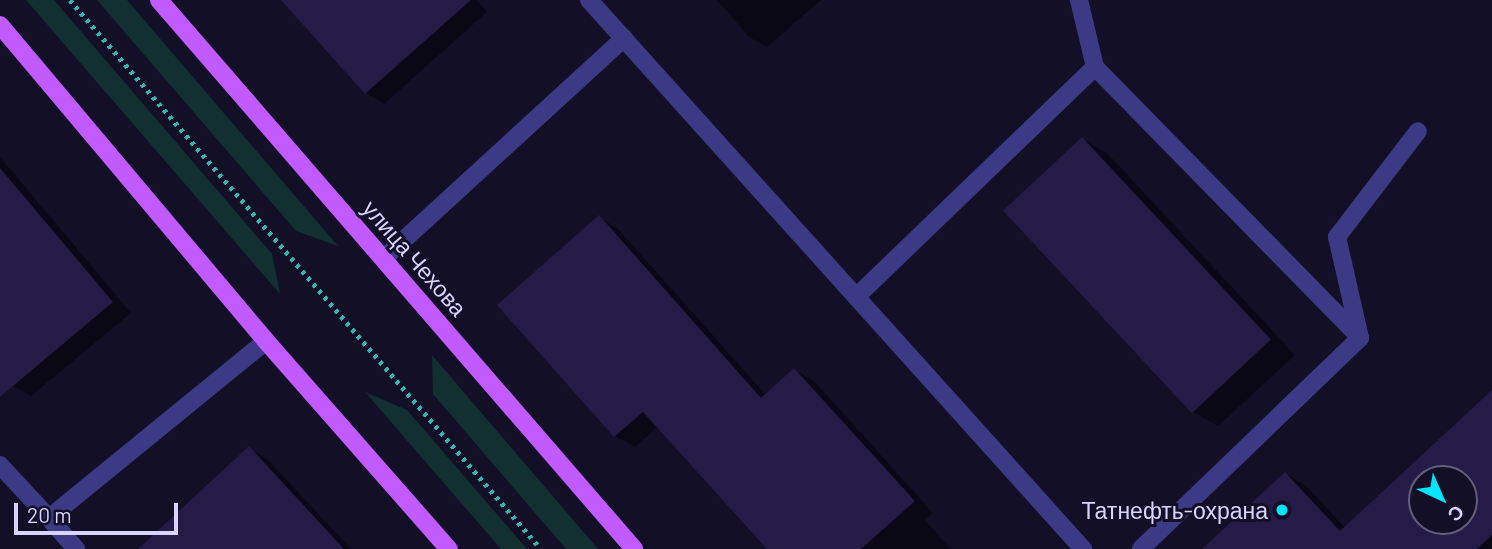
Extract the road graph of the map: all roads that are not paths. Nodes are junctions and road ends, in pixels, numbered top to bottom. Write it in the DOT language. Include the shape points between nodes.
graph roads {
  1 [pos="159,0"];
  2 [pos="589,0"];
  3 [pos="1079,0"];
  4 [pos="0,25"];
  5 [pos="624,38"];
  6 [pos="1095,67"];
  7 [pos="1418,131"];
  8 [pos="383,259"];
  9 [pos="856,297"];
  10 [pos="1360,338"];
  11 [pos="266,341"];
  12 [pos="0,465"];
  13 [pos="49,518"];
  14 [pos="76,549"];
  15 [pos="449,549"];
  16 [pos="634,549"];
  17 [pos="1083,549"];
  18 [pos="1141,549"];
  1 -- 8 [label="main road, улица Чехова"];
  2 -- 5 [label="lane"];
  3 -- 6 [label="lane"];
  4 -- 11 [label="main road"];
  5 -- 8 [label="lane"];
  5 -- 9 [label="lane"];
  6 -- 9 [label="lane"];
  6 -- 10 [label="lane"];
  7 -- 10 [label="lane" via="1336,237"];
  8 -- 16 [label="main road, улица Чехова"];
  9 -- 17 [label="lane"];
  10 -- 18 [label="lane"];
  11 -- 13 [label="lane"];
  11 -- 15 [label="main road"];
  12 -- 13 [label="lane"];
  13 -- 14 [label="lane"];
}
